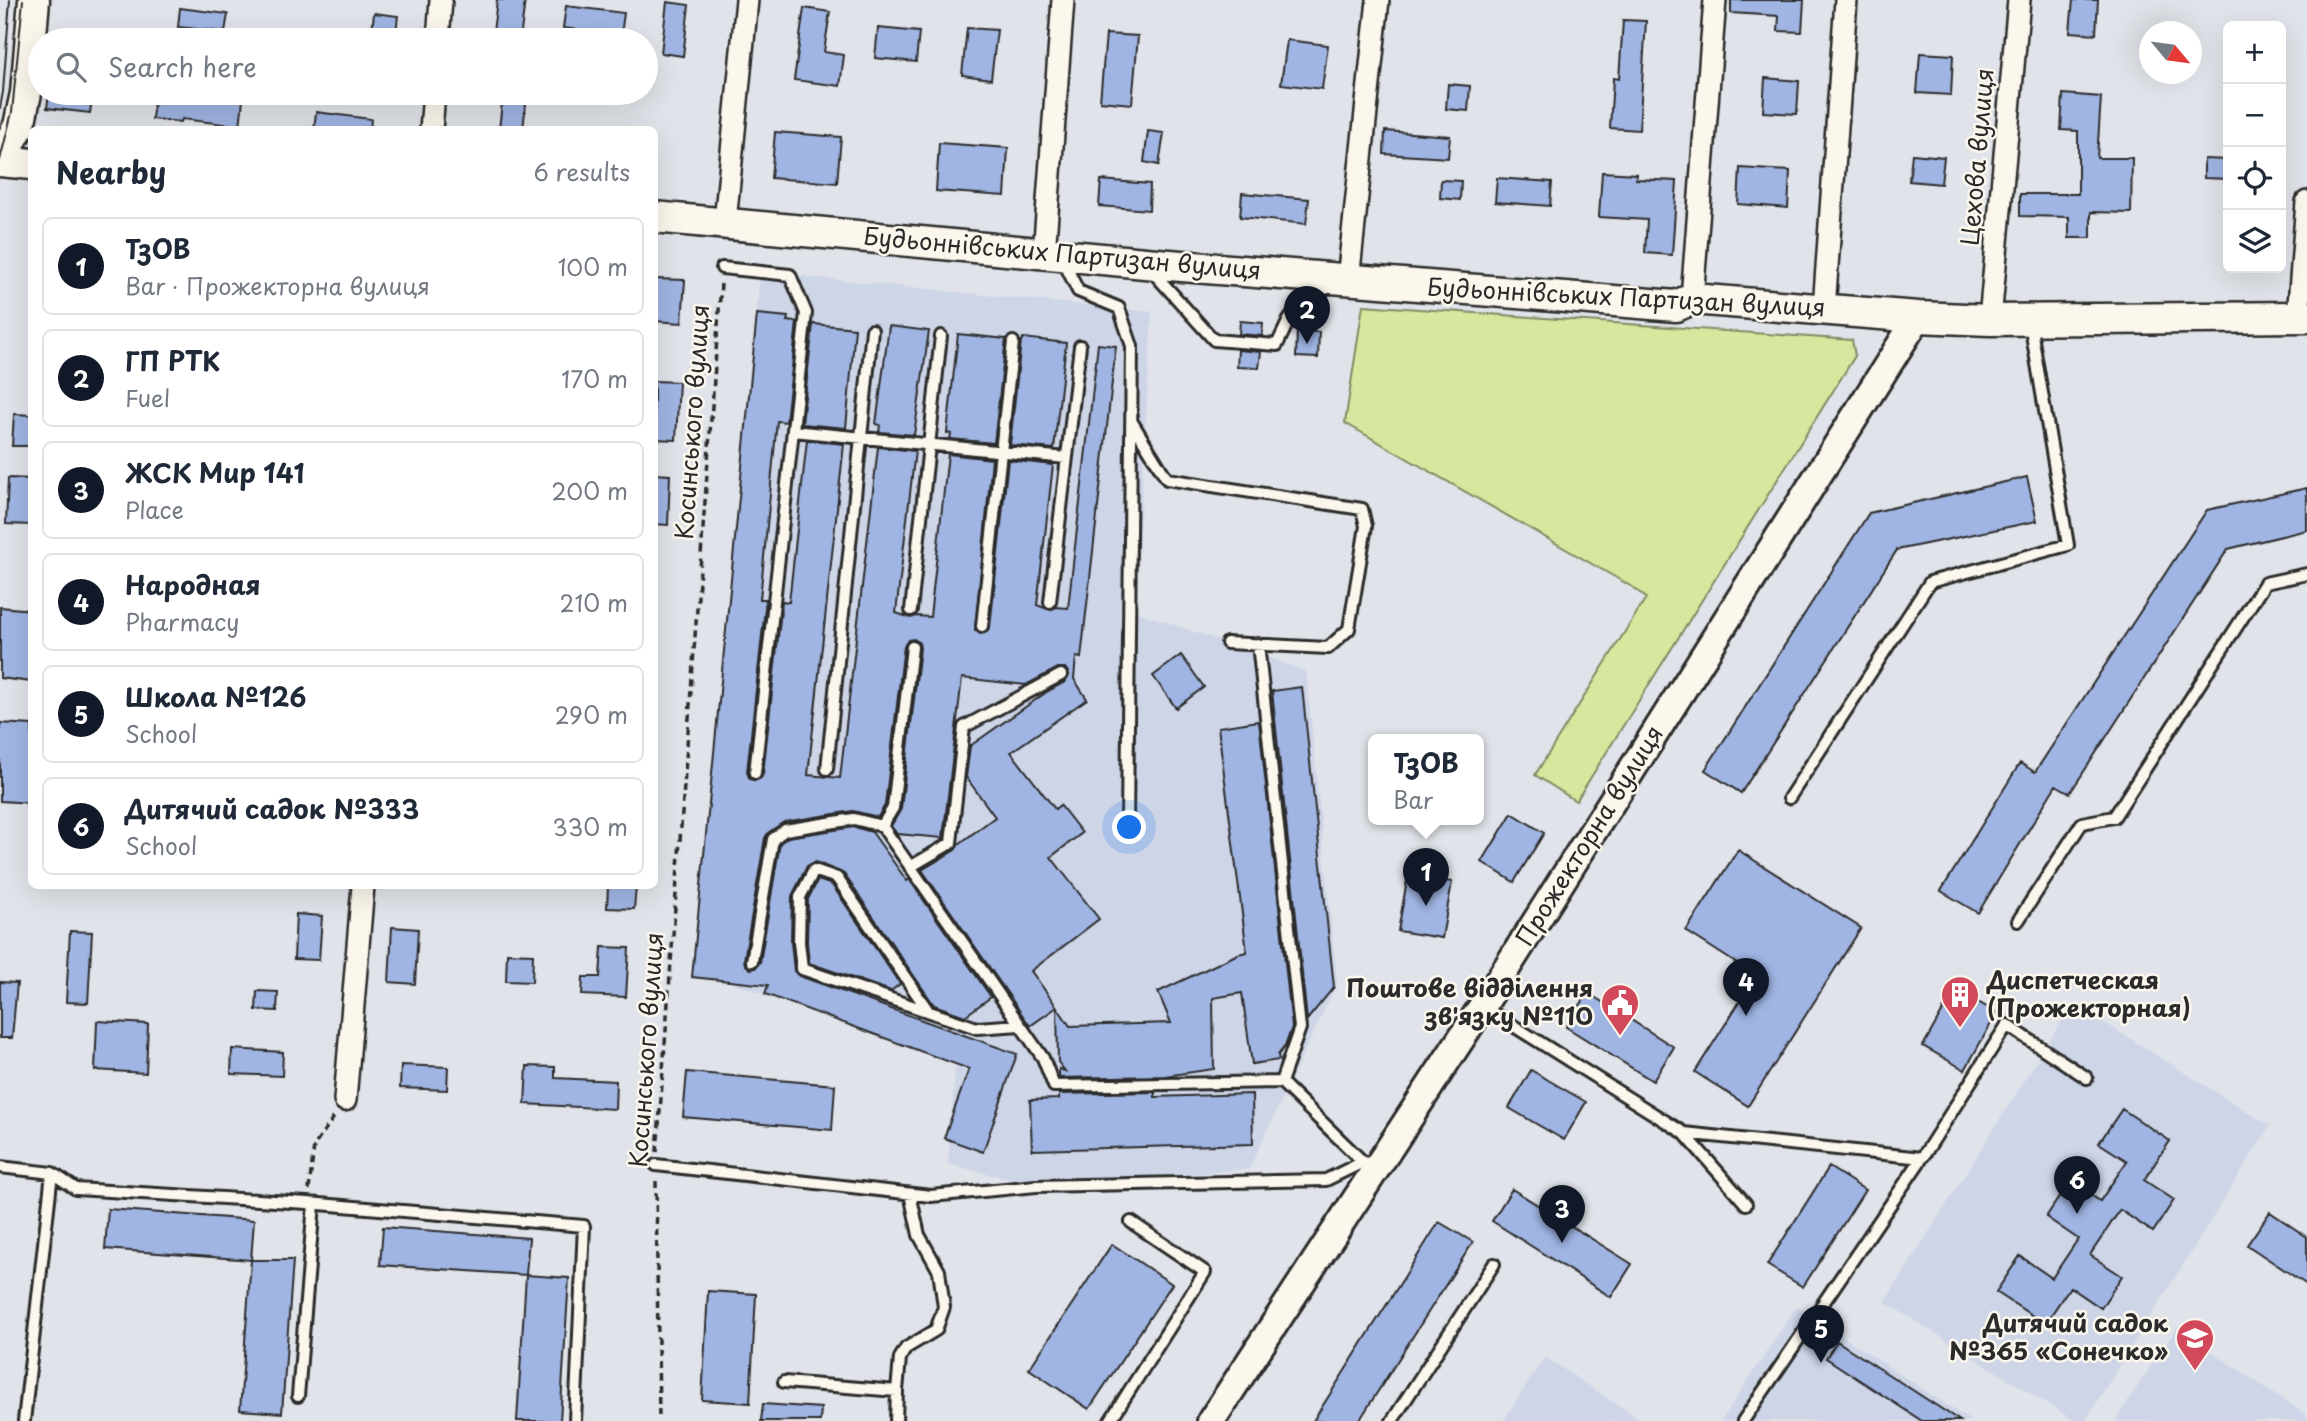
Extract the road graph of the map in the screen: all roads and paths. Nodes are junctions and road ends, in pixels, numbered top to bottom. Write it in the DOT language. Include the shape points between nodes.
graph roads {
  1 [pos="34,0"];
  2 [pos="441,0"];
  3 [pos="747,0"];
  4 [pos="1063,0"];
  5 [pos="1378,0"];
  6 [pos="1715,0"];
  7 [pos="1846,0"];
  8 [pos="2019,0"];
  9 [pos="32,28"];
  10 [pos="439,28"];
  11 [pos="28,70"];
  12 [pos="433,105"];
  13 [pos="431,126"];
  14 [pos="0,161"];
  15 [pos="28,164"];
  16 [pos="2307,202"];
  17 [pos="658,217"];
  18 [pos="725,222"];
  19 [pos="1053,254"];
  20 [pos="1145,263"];
  21 [pos="722,268"];
  22 [pos="1348,280"];
  23 [pos="1692,299"];
  24 [pos="1824,309"];
  25 [pos="1918,317"];
  26 [pos="2303,317"];
  27 [pos="1990,320"];
  28 [pos="2029,320"];
  29 [pos="872,330"];
  30 [pos="941,336"];
  31 [pos="1013,342"];
  32 [pos="1080,346"];
  33 [pos="1132,421"];
  34 [pos="793,431"];
  35 [pos="861,438"];
  36 [pos="929,444"];
  37 [pos="1001,451"];
  38 [pos="1066,458"];
  39 [pos="2307,574"];
  40 [pos="1049,602"];
  41 [pos="911,610"];
  42 [pos="982,626"];
  43 [pos="1227,643"];
  44 [pos="1258,643"];
  45 [pos="912,647"];
  46 [pos="1061,675"];
  47 [pos="827,769"];
  48 [pos="755,773"];
  49 [pos="1789,798"];
  50 [pos="1127,823"];
  51 [pos="882,826"];
  52 [pos="910,867"];
  53 [pos="363,889"];
  54 [pos="2018,921"];
  55 [pos="752,961"];
  56 [pos="1482,1006"];
  57 [pos="929,1012"];
  58 [pos="1020,1025"];
  59 [pos="2087,1077"];
  60 [pos="1281,1082"];
  61 [pos="345,1100"];
  62 [pos="1684,1133"];
  63 [pos="1922,1158"];
  64 [pos="1371,1164"];
  65 [pos="656,1165"];
  66 [pos="0,1167"];
  67 [pos="52,1173"];
  68 [pos="911,1194"];
  69 [pos="311,1204"];
  70 [pos="1746,1204"];
  71 [pos="1131,1222"];
  72 [pos="1494,1264"];
  73 [pos="784,1381"];
  74 [pos="897,1391"];
  75 [pos="298,1396"];
  76 [pos="1746,1420"];
  77 [pos="24,1421"];
  78 [pos="575,1421"];
  79 [pos="659,1421"];
  80 [pos="896,1421"];
  81 [pos="1110,1421"];
  82 [pos="1211,1421"];
  83 [pos="1392,1421"];
  1 -- 9 [label="main road"];
  2 -- 10 [label="street"];
  3 -- 18 [label="street"];
  4 -- 19 [label="street"];
  5 -- 22 [label="street"];
  6 -- 23 [label="street"];
  7 -- 24 [label="street"];
  8 -- 27 [label="street, Цехова вулиця"];
  11 -- 14 [label="main road" via="19,126"];
  12 -- 13 [label="street"];
  14 -- 15 [label="main road"];
  16 -- 26 [label="street"];
  17 -- 18 [label="main road, Будьоннівських Партизан вулиця"];
  18 -- 19 [label="main road, Будьоннівських Партизан вулиця"];
  19 -- 20 [label="main road, Будьоннівських Партизан вулиця"];
  19 -- 33 [label="lane" via="1079,291 1119,308 1132,346"];
  20 -- 22 [label="main road, Будьоннівських Партизан вулиця"];
  20 -- 22 [label="lane" via="1214,340 1277,345 1307,296"];
  21 -- 34 [label="lane" via="790,275 797,291 806,313"];
  21 -- 65 [label="path, Косинського вулиця"];
  22 -- 23 [label="main road, Будьоннівських Партизан вулиця" via="1676,306"];
  23 -- 24 [label="main road, Будьоннівських Партизан вулиця"];
  24 -- 25 [label="main road, Будьоннівських Партизан вулиця"];
  25 -- 27 [label="main road, Будьоннівських Партизан вулиця"];
  25 -- 56 [label="street, Прожекторна вулиця"];
  26 -- 28 [label="main road, Будьоннівських Партизан вулиця"];
  27 -- 28 [label="main road, Будьоннівських Партизан вулиця"];
  28 -- 49 [label="lane" via="2068,545 1930,582"];
  29 -- 35 [label="lane"];
  30 -- 36 [label="lane"];
  31 -- 37 [label="lane"];
  32 -- 38 [label="lane"];
  33 -- 44 [label="lane" via="1167,479 1362,509 1366,526 1349,629 1328,648"];
  33 -- 50 [label="lane"];
  34 -- 35 [label="lane"];
  34 -- 48 [label="lane"];
  35 -- 36 [label="lane"];
  35 -- 47 [label="lane"];
  36 -- 37 [label="lane"];
  36 -- 41 [label="lane"];
  37 -- 38 [label="lane"];
  37 -- 42 [label="lane"];
  38 -- 40 [label="lane"];
  39 -- 54 [label="lane" via="2265,583 2114,817 2082,823"];
  43 -- 44 [label="lane"];
  44 -- 60 [label="lane" via="1300,1028"];
  45 -- 51 [label="lane" via="892,808"];
  46 -- 52 [label="lane" via="964,727 951,843"];
  51 -- 52 [label="lane"];
  51 -- 55 [label="lane" via="854,819 785,830 773,839"];
  52 -- 58 [label="lane"];
  53 -- 61 [label="street"];
  56 -- 62 [label="lane"];
  56 -- 64 [label="street, Прожекторна вулиця"];
  57 -- 57 [label="lane" via="802,969 800,897 814,870 837,877"];
  57 -- 58 [label="lane" via="977,1028"];
  58 -- 60 [label="lane" via="1043,1058 1054,1086"];
  59 -- 63 [label="lane" via="2007,1025"];
  60 -- 64 [label="lane"];
  61 -- 69 [label="path" via="314,1146"];
  62 -- 63 [label="lane"];
  62 -- 70 [label="lane"];
  63 -- 76 [label="lane"];
  64 -- 68 [label="lane" via="1326,1180 1036,1186"];
  64 -- 82 [label="street, Прожекторна вулиця"];
  65 -- 68 [label="lane"];
  65 -- 79 [label="path, Косинського вулиця"];
  66 -- 67 [label="lane"];
  67 -- 69 [label="lane" via="76,1189"];
  67 -- 77 [label="lane"];
  68 -- 74 [label="lane" via="919,1235 939,1271 944,1307 936,1330 906,1348 900,1358"];
  69 -- 75 [label="lane"];
  69 -- 78 [label="lane" via="583,1226"];
  71 -- 81 [label="lane" via="1205,1272"];
  72 -- 83 [label="lane"];
  73 -- 74 [label="lane"];
  74 -- 80 [label="lane"];
}
